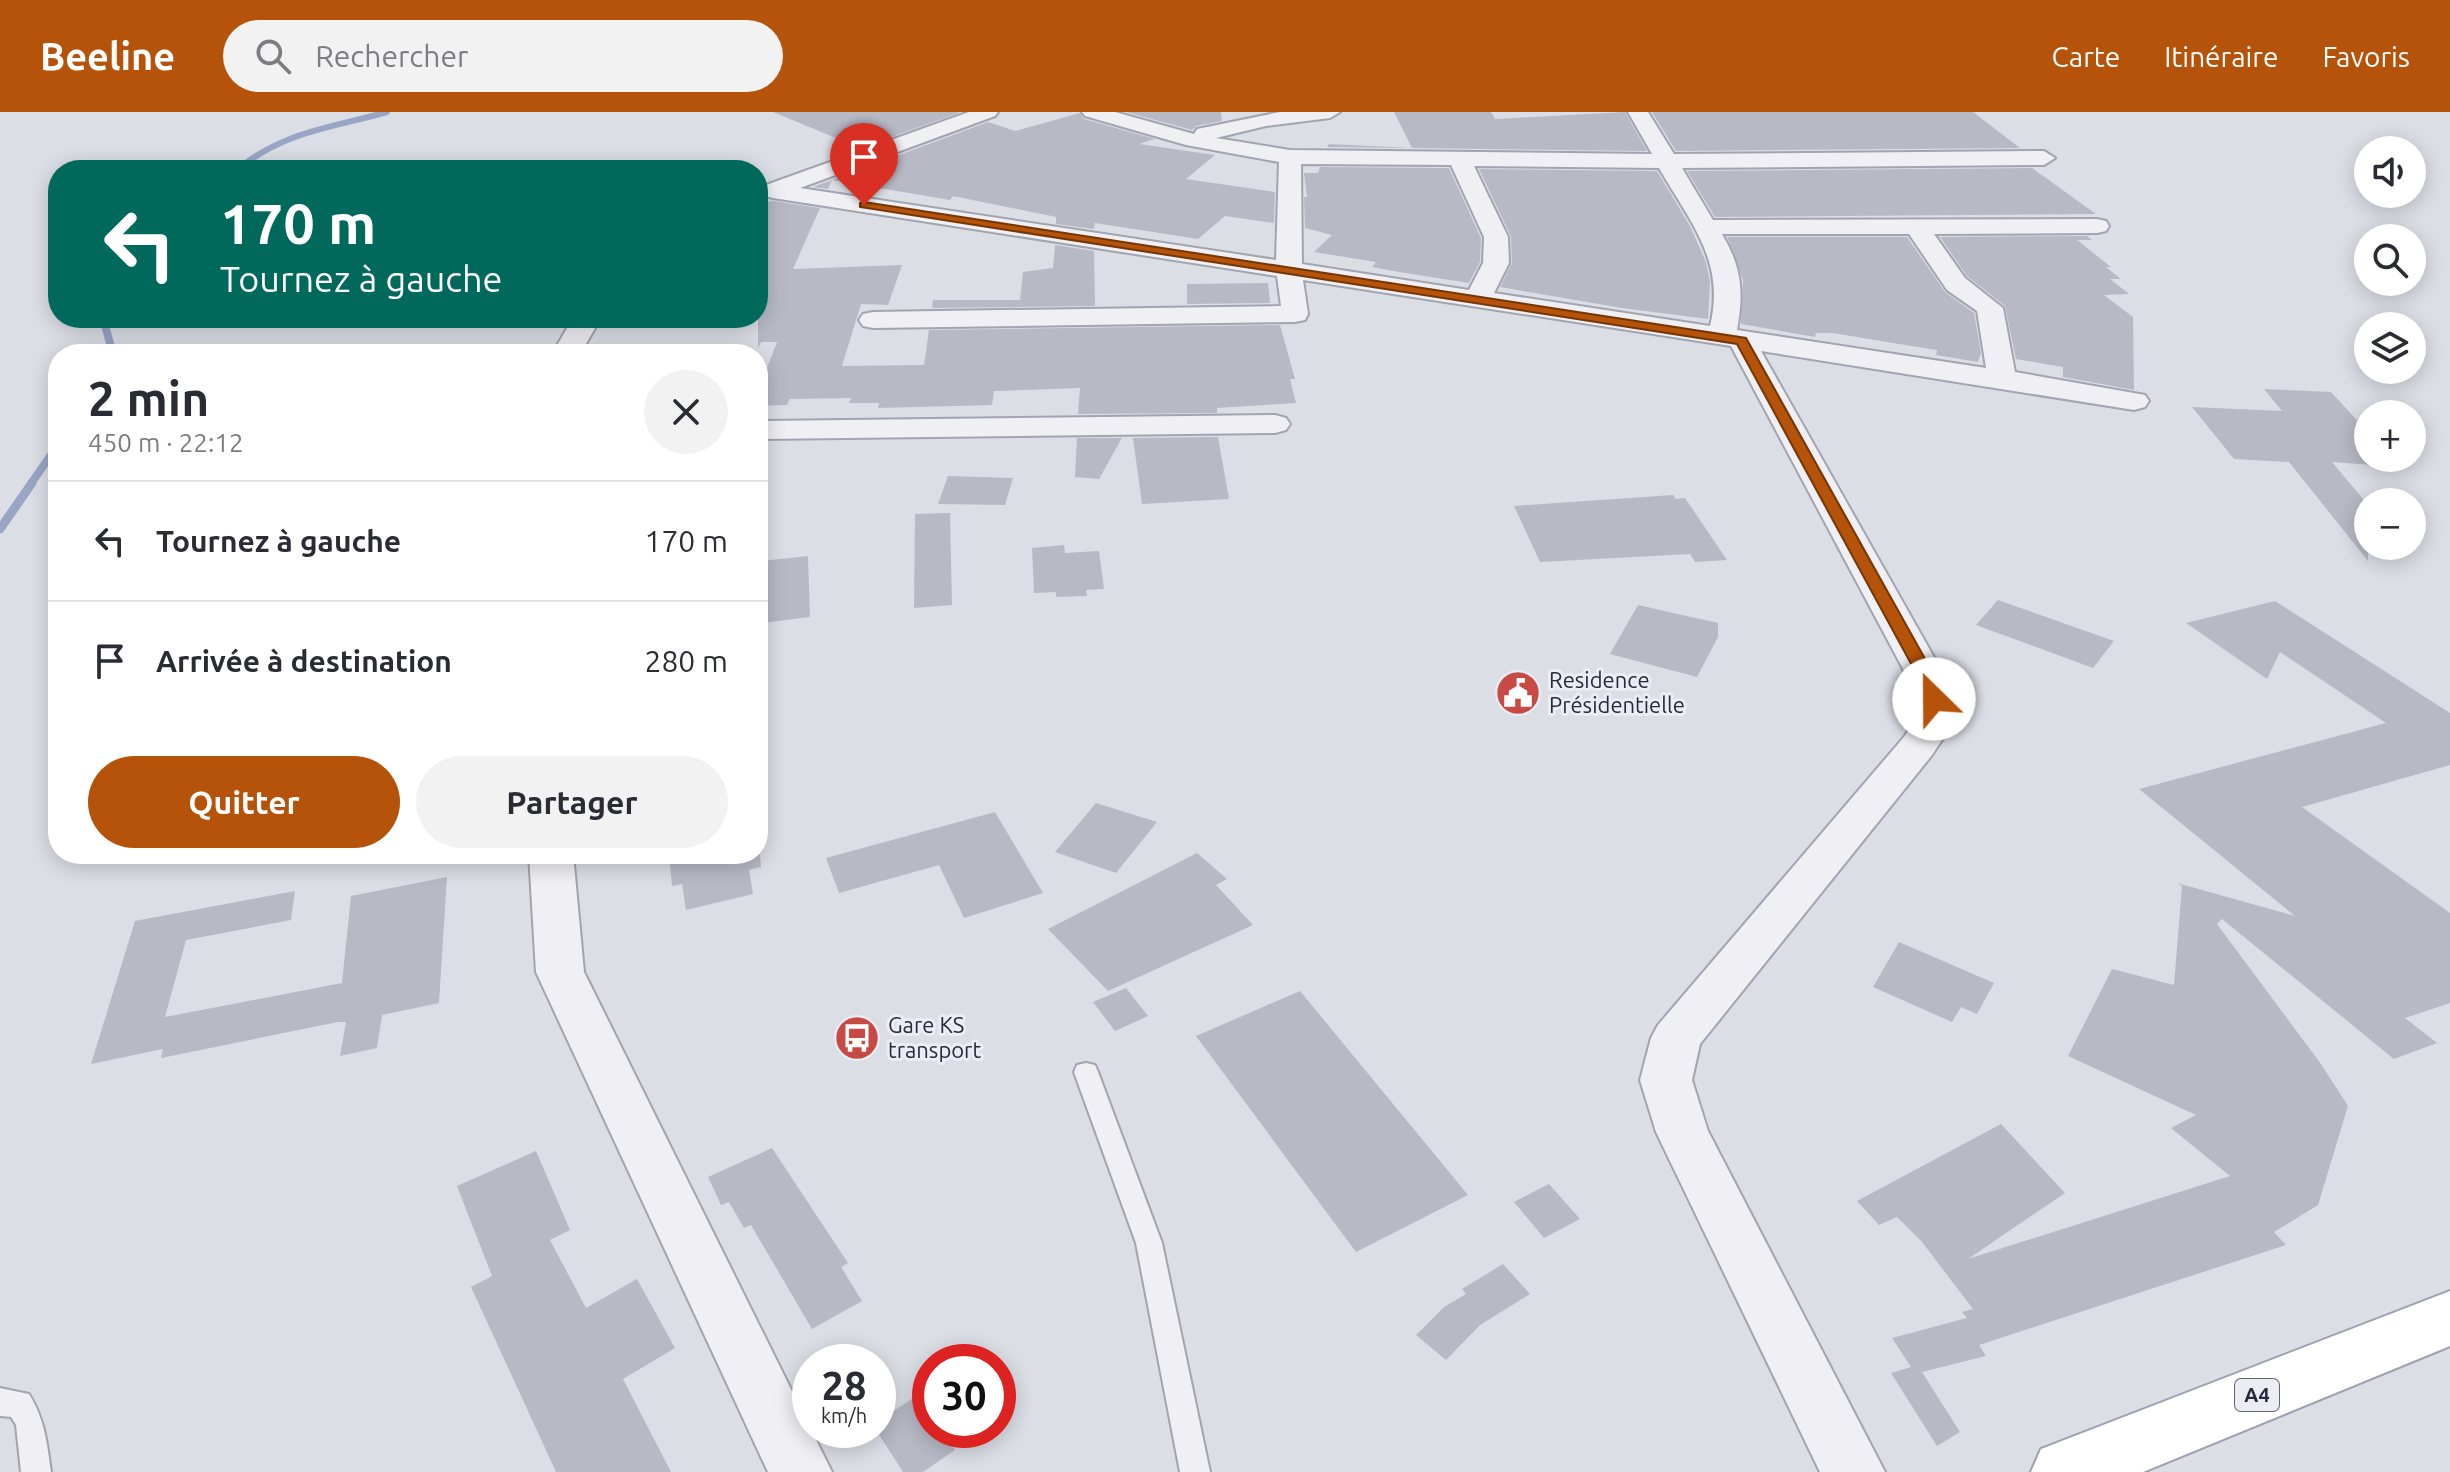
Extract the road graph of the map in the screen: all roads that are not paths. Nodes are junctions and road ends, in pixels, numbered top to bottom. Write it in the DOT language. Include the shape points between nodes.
graph roads {
  1 [pos="988,112"];
  2 [pos="1092,112"];
  3 [pos="1330,112"];
  4 [pos="1638,112"];
  5 [pos="1186,139"];
  6 [pos="1290,157"];
  7 [pos="2044,158"];
  8 [pos="1460,160"];
  9 [pos="1667,161"];
  10 [pos="768,193"];
  11 [pos="768,194"];
  12 [pos="1916,226"];
  13 [pos="2097,226"];
  14 [pos="1708,227"];
  15 [pos="1289,271"];
  16 [pos="1477,300"];
  17 [pos="873,320"];
  18 [pos="1731,339"];
  19 [pos="2002,379"];
  20 [pos="2134,401"];
  21 [pos="1275,424"];
  22 [pos="768,430"];
  23 [pos="552,864"];
  24 [pos="1086,1072"];
  25 [pos="2450,1318"];
  26 [pos="0,1402"];
  27 [pos="36,1472"];
  28 [pos="800,1472"];
  29 [pos="1195,1472"];
  30 [pos="1853,1472"];
  31 [pos="2064,1472"];
  1 -- 10 [label="street"];
  2 -- 5 [label="street"];
  3 -- 5 [label="street"];
  4 -- 9 [label="street"];
  5 -- 6 [label="street"];
  6 -- 8 [label="street"];
  6 -- 15 [label="street"];
  7 -- 9 [label="street"];
  8 -- 9 [label="street"];
  8 -- 16 [label="street" via="1496,237 1496,263"];
  9 -- 14 [label="street"];
  11 -- 15 [label="street"];
  12 -- 13 [label="street"];
  12 -- 14 [label="street"];
  12 -- 19 [label="street" via="1956,284 1990,308"];
  14 -- 18 [label="street" via="1728,279"];
  15 -- 16 [label="street"];
  15 -- 17 [label="street" via="1295,314"];
  16 -- 18 [label="street"];
  18 -- 19 [label="street"];
  18 -- 30 [label="street" via="1929,682 1938,716 1676,1038 1666,1080 1682,1132"];
  19 -- 20 [label="street"];
  21 -- 22 [label="street"];
  23 -- 28 [label="street" via="560,972"];
  24 -- 29 [label="lane" via="1149,1243"];
  25 -- 31 [label="main road, A4"];
  26 -- 27 [label="lane" via="19,1404 30,1422"];
}
